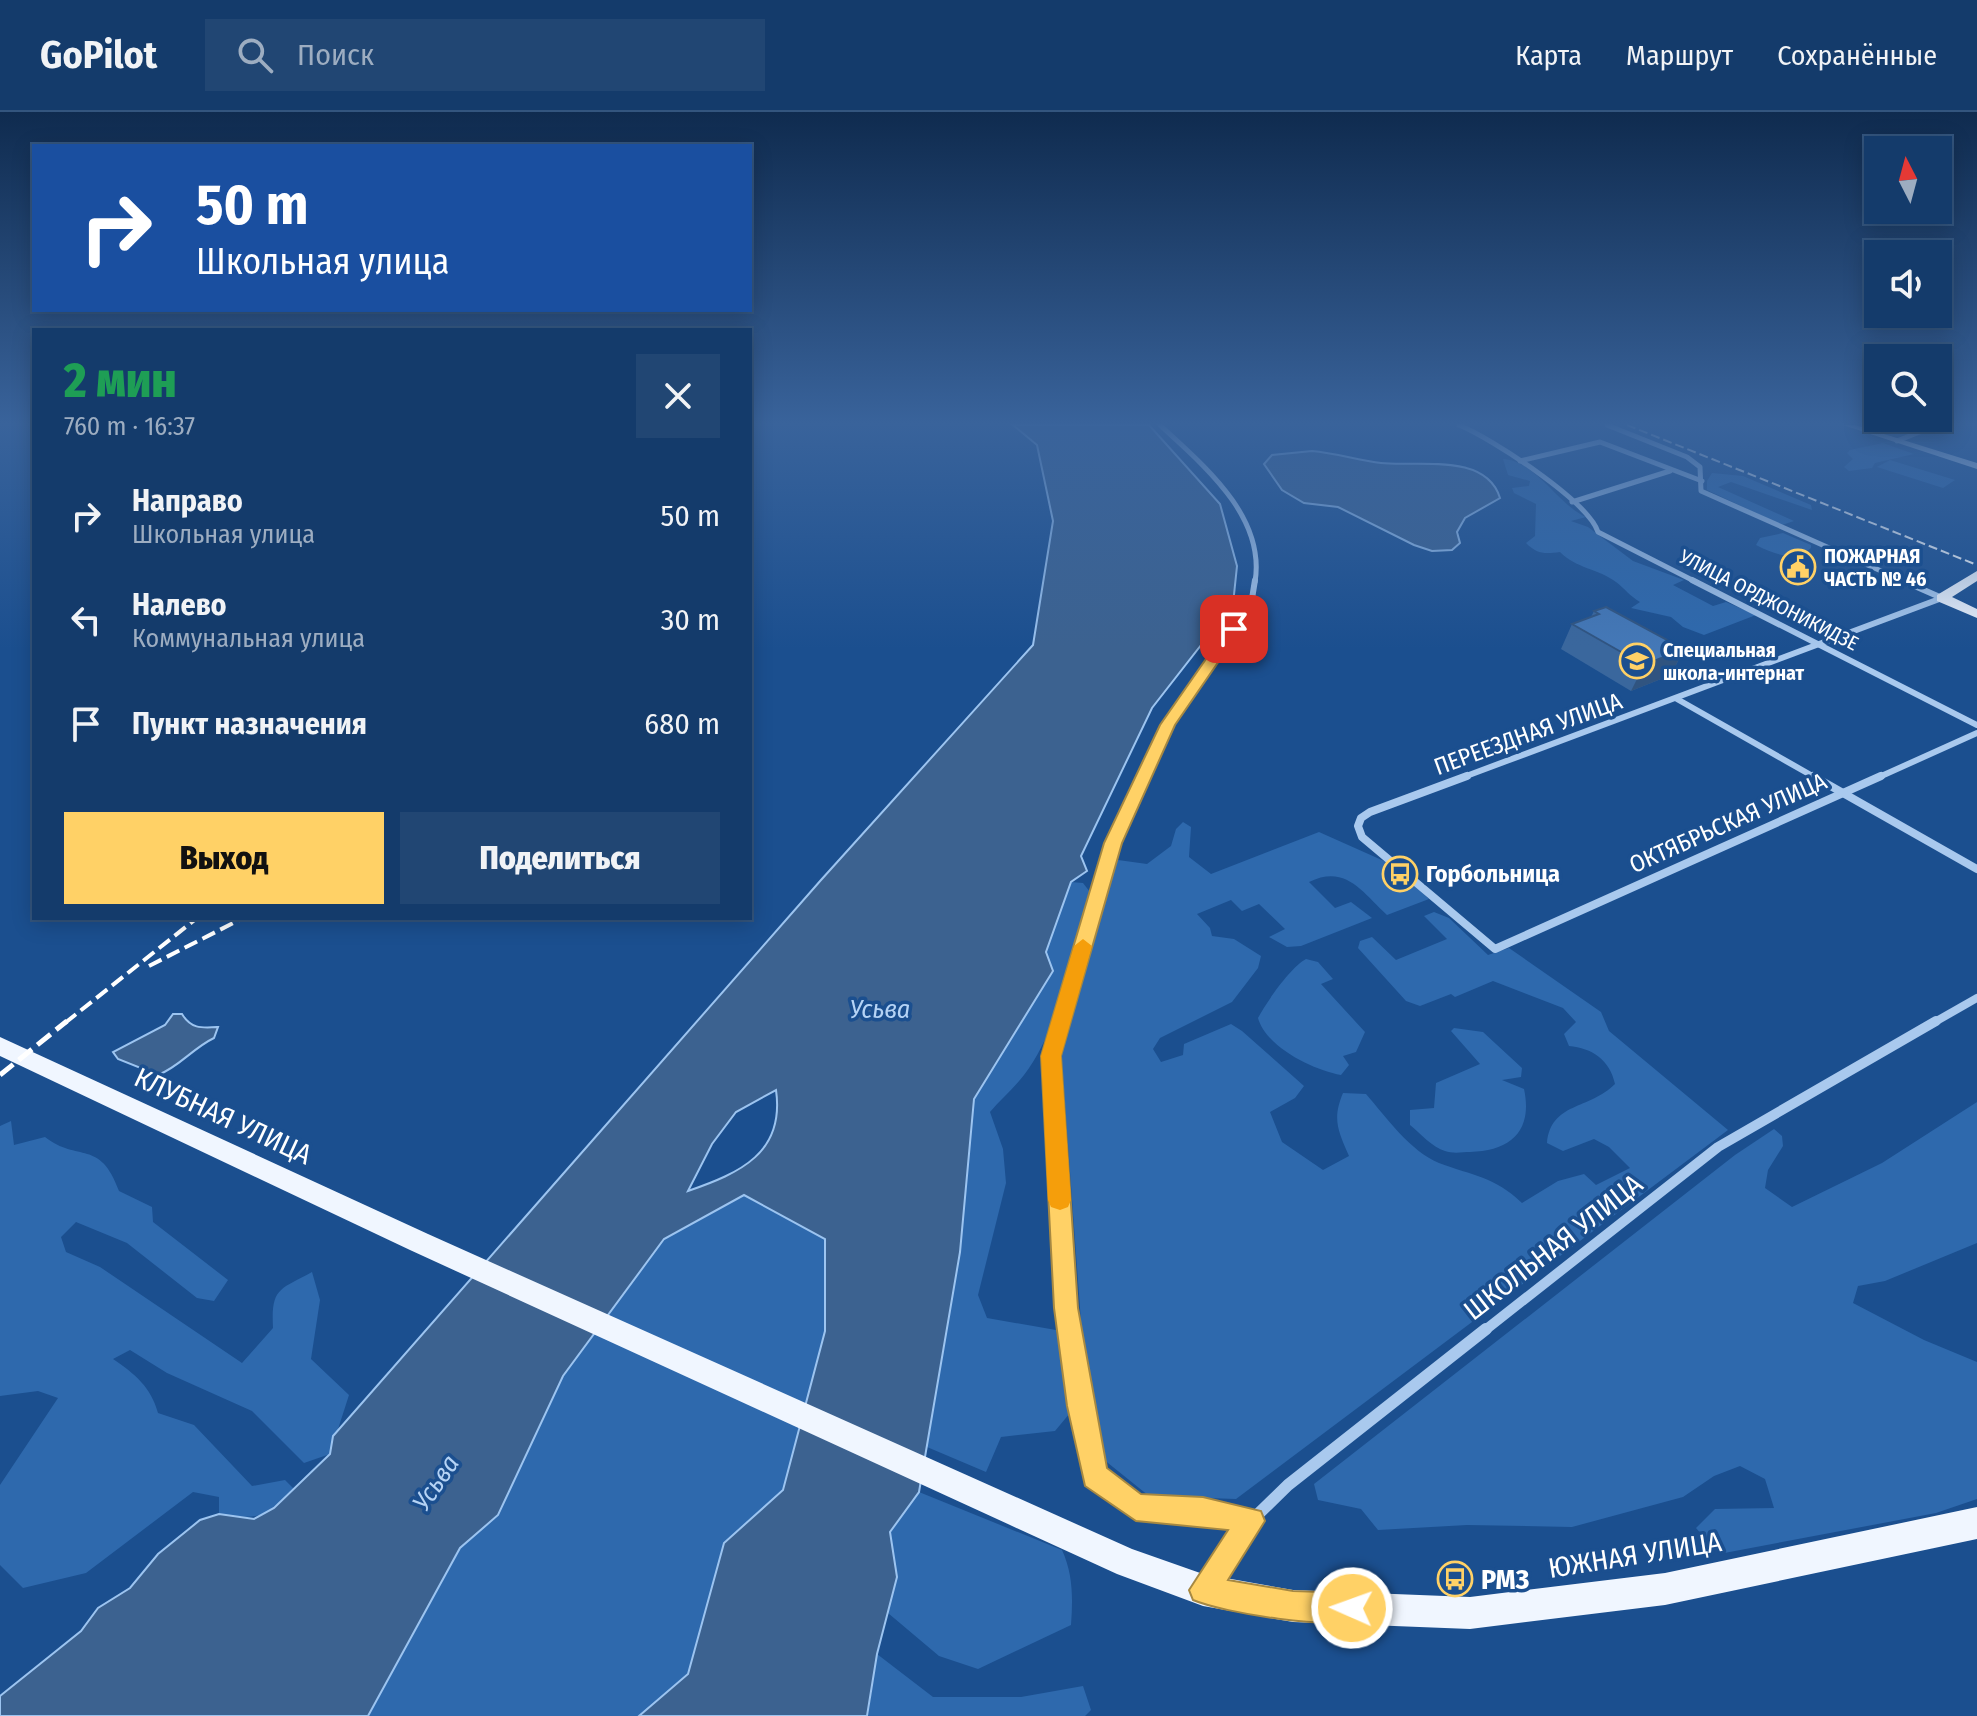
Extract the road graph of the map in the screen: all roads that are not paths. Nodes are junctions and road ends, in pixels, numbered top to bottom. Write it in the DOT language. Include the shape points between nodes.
graph roads {
  1 [pos="1233,500"];
  2 [pos="1569,500"];
  3 [pos="1579,500"];
  4 [pos="1721,500"];
  5 [pos="1572,502"];
  6 [pos="1977,575"];
  7 [pos="1942,598"];
  8 [pos="1977,614"];
  9 [pos="1822,644"];
  10 [pos="1677,699"];
  11 [pos="1977,725"];
  12 [pos="1977,733"];
  13 [pos="1841,794"];
  14 [pos="1977,869"];
  15 [pos="1495,949"];
  16 [pos="1977,998"];
  17 [pos="5,1053"];
  18 [pos="1028,1516"];
  19 [pos="1251,1521"];
  20 [pos="1977,1523"];
  21 [pos="1203,1590"];
  1 -- 19 [label="street" via="1258,552 1251,605 1167,725 1113,843 1051,1056 1066,1308 1095,1476 1136,1507 1203,1511"];
  2 -- 5 [label="street, УЛИЦА ОРДЖОНИКИДЗЕ"];
  3 -- 5 [label="street"];
  4 -- 7 [label="street"];
  5 -- 9 [label="street, УЛИЦА ОРДЖОНИКИДЗЕ" via="1594,519 1598,532"];
  6 -- 7 [label="main road"];
  7 -- 8 [label="main road"];
  7 -- 9 [label="street, ПЕРЕЕЗДНАЯ УЛИЦА"];
  9 -- 10 [label="street, ПЕРЕЕЗДНАЯ УЛИЦА"];
  9 -- 11 [label="street, УЛИЦА ОРДЖОНИКИДЗЕ"];
  10 -- 13 [label="street"];
  10 -- 15 [label="street, ПЕРЕЕЗДНАЯ УЛИЦА" via="1361,818 1362,837"];
  12 -- 13 [label="street, ОКТЯБРЬСКАЯ УЛИЦА"];
  13 -- 14 [label="street" via="1866,803"];
  13 -- 15 [label="street, ОКТЯБРЬСКАЯ УЛИЦА"];
  16 -- 19 [label="street, ШКОЛЬНАЯ УЛИЦА" via="1718,1147 1288,1485"];
  17 -- 18 [label="main road, КЛУБНАЯ УЛИЦА"];
  18 -- 21 [label="main road, ЮЖНАЯ УЛИЦА" via="1128,1563"];
  19 -- 21 [label="street, ШКОЛЬНАЯ УЛИЦА"];
  20 -- 21 [label="main road, ЮЖНАЯ УЛИЦА" via="1665,1589 1470,1613 1293,1606"];
}
